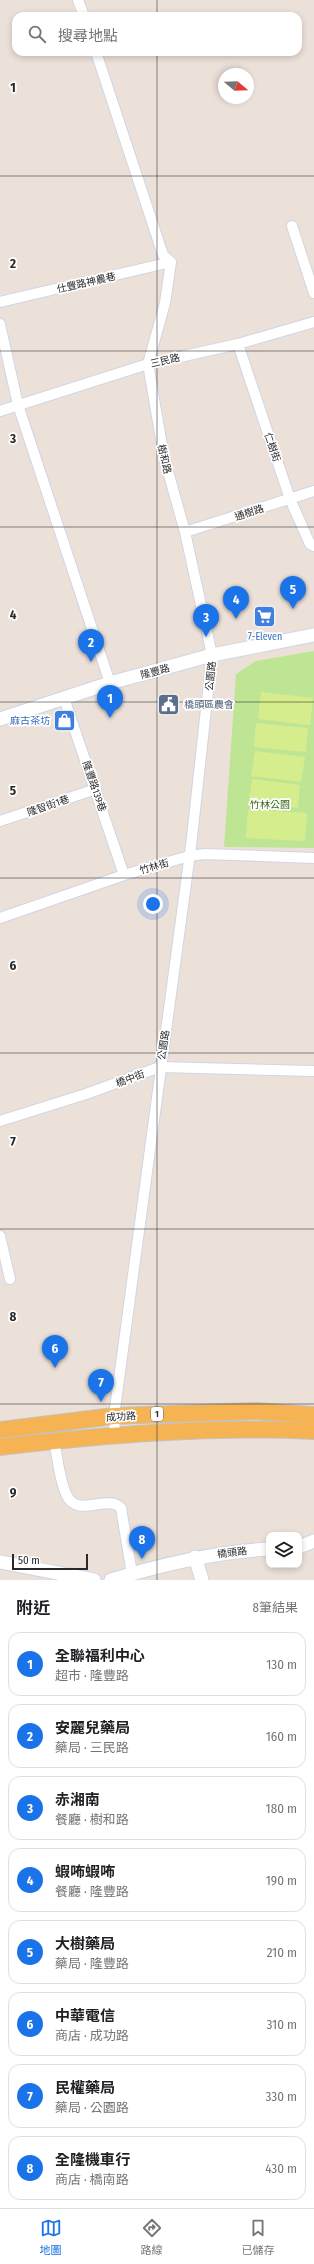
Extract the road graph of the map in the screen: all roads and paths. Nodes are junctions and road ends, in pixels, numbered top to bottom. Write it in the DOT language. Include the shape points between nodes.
graph roads {
  1 [pos="78,0"];
  2 [pos="82,12"];
  3 [pos="97,56"];
  4 [pos="292,226"];
  5 [pos="171,262"];
  6 [pos="314,293"];
  7 [pos="0,302"];
  8 [pos="314,322"];
  9 [pos="0,324"];
  10 [pos="238,344"];
  11 [pos="148,364"];
  12 [pos="18,405"];
  13 [pos="0,411"];
  14 [pos="314,491"];
  15 [pos="290,499"];
  16 [pos="185,532"];
  17 [pos="314,546"];
  18 [pos="314,635"];
  19 [pos="212,655"];
  20 [pos="110,683"];
  21 [pos="64,698"];
  22 [pos="0,719"];
  23 [pos="96,789"];
  24 [pos="0,821"];
  25 [pos="190,856"];
  26 [pos="314,858"];
  27 [pos="124,875"];
  28 [pos="0,918"];
  29 [pos="160,1067"];
  30 [pos="314,1071"];
  31 [pos="0,1121"];
  32 [pos="0,1236"];
  33 [pos="10,1279"];
  34 [pos="314,1415"];
  35 [pos="114,1416"];
  36 [pos="0,1430"];
  37 [pos="314,1431"];
  38 [pos="114,1434"];
  39 [pos="54,1441"];
  40 [pos="0,1447"];
  41 [pos="314,1541"];
  42 [pos="302,1546"];
  43 [pos="302,1547"];
  44 [pos="314,1548"];
  45 [pos="266,1549"];
  46 [pos="195,1557"];
  47 [pos="0,1562"];
  48 [pos="132,1574"];
  49 [pos="94,1580"];
  50 [pos="111,1580"];
  51 [pos="202,1580"];
  1 -- 2 [label="street"];
  3 -- 5 [label="street" via="163,255"];
  4 -- 6 [label="street"];
  5 -- 7 [label="street, 仕豐路神農巷"];
  5 -- 11 [label="street, 樹和路" via="165,303"];
  8 -- 10 [label="street, 三民路"];
  9 -- 12 [label="street"];
  10 -- 11 [label="street, 三民路"];
  10 -- 15 [label="street, 仁樹街"];
  11 -- 12 [label="street, 三民路"];
  11 -- 16 [label="street, 樹和路" via="164,457"];
  12 -- 13 [label="street, 三民路"];
  12 -- 20 [label="street"];
  14 -- 15 [label="street, 通樹路"];
  15 -- 16 [label="street, 通樹路"];
  15 -- 17 [label="street, 仁樹街" via="310,544"];
  16 -- 19 [label="street, 樹和路"];
  18 -- 19 [label="street, 隆豐路"];
  19 -- 20 [label="street, 隆豐路"];
  19 -- 25 [label="street, 公園路"];
  20 -- 21 [label="street, 隆豐路"];
  21 -- 22 [label="street, 隆豐路"];
  21 -- 23 [label="street, 隆豐路139巷"];
  23 -- 24 [label="street, 隆智街1巷"];
  23 -- 27 [label="street, 隆豐路139巷"];
  25 -- 26 [label="street, 竹林街" via="206,854"];
  25 -- 27 [label="street, 竹林街"];
  25 -- 29 [label="street, 公園路"];
  27 -- 28 [label="street, 竹林街"];
  29 -- 30 [label="street, 橋中街"];
  29 -- 31 [label="street, 橋中街"];
  29 -- 35 [label="street, 公園路"];
  32 -- 33 [label="street"];
  34 -- 35 [label="main road, 成功路 / 1" via="256,1411"];
  35 -- 36 [label="main road, 成功路 / 1"];
  35 -- 38 [label="street, 公園路"];
  37 -- 38 [label="main road, 成功路 / 1" via="276,1429"];
  38 -- 39 [label="main road, 成功路 / 1"];
  39 -- 40 [label="main road, 成功路 / 1"];
  39 -- 48 [label="street" via="67,1496 73,1503 84,1506 113,1503 121,1508"];
  41 -- 42 [label="street"];
  43 -- 44 [label="street"];
  45 -- 46 [label="street, 橋頭路"];
  46 -- 48 [label="street, 橋頭路"];
  46 -- 51 [label="street"];
  47 -- 49 [label="street"];
  48 -- 50 [label="street, 橋頭路"];
}
